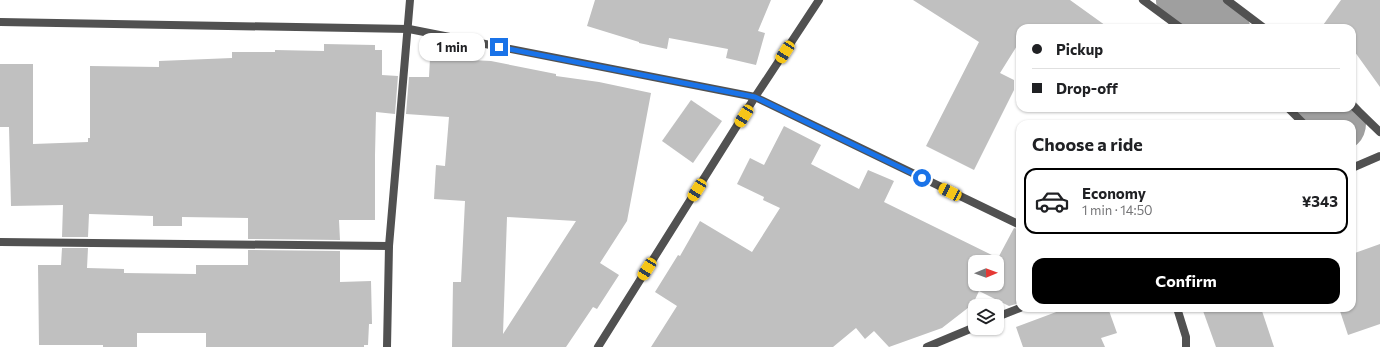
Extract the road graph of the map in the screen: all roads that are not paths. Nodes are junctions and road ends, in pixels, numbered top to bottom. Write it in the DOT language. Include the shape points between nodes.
graph roads {
  1 [pos="410,0"];
  2 [pos="819,0"];
  3 [pos="1143,0"];
  4 [pos="1227,0"];
  5 [pos="0,22"];
  6 [pos="1176,24"];
  7 [pos="1259,24"];
  8 [pos="408,29"];
  9 [pos="755,97"];
  10 [pos="1356,109"];
  11 [pos="1292,112"];
  12 [pos="1300,120"];
  13 [pos="1380,132"];
  14 [pos="1378,160"];
  15 [pos="1356,167"];
  16 [pos="1016,223"];
  17 [pos="0,242"];
  18 [pos="389,246"];
  19 [pos="1016,310"];
  20 [pos="1178,312"];
  21 [pos="1004,314"];
  22 [pos="968,330"];
  23 [pos="387,347"];
  24 [pos="598,347"];
  25 [pos="927,347"];
  26 [pos="1186,347"];
  1 -- 8 [label="street"];
  2 -- 9 [label="street"];
  3 -- 6 [label="street"];
  4 -- 7 [label="street"];
  5 -- 8 [label="street"];
  8 -- 9 [label="street"];
  8 -- 18 [label="street"];
  9 -- 16 [label="street"];
  9 -- 24 [label="street"];
  10 -- 13 [label="street"];
  11 -- 12 [label="street"];
  14 -- 15 [label="street"];
  17 -- 18 [label="street"];
  18 -- 23 [label="street"];
  19 -- 21 [label="street"];
  20 -- 26 [label="street" via="1186,337"];
  22 -- 25 [label="street"];
}
